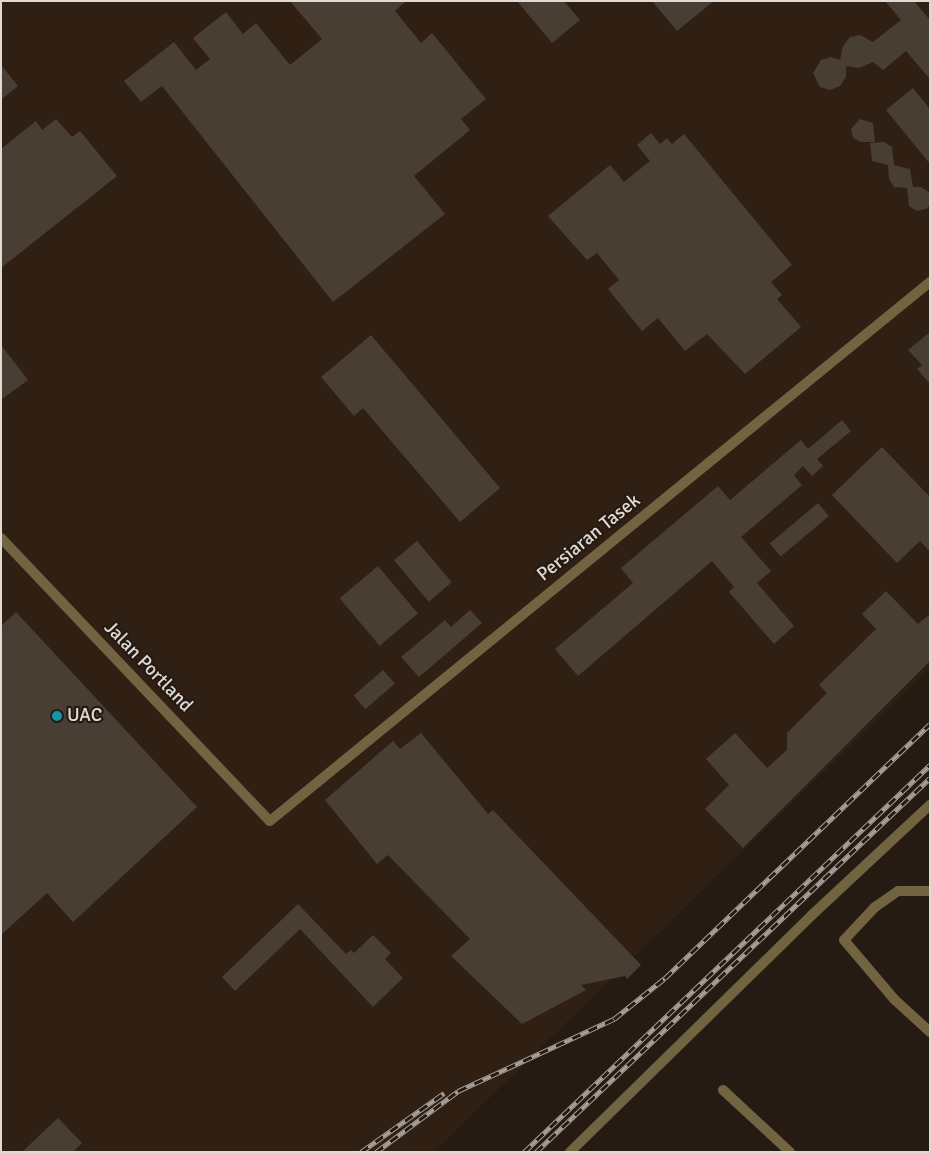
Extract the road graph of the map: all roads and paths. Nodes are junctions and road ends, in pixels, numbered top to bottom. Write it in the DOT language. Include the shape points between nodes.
graph roads {
  1 [pos="930,282"];
  2 [pos="1,538"];
  3 [pos="930,805"];
  4 [pos="270,821"];
  5 [pos="930,891"];
  6 [pos="930,1032"];
  7 [pos="723,1090"];
  8 [pos="570,1152"];
  9 [pos="790,1152"];
  1 -- 4 [label="street, Persiaran Tasek"];
  2 -- 4 [label="street, Jalan Portland"];
  3 -- 8 [label="street" via="813,914"];
  5 -- 6 [label="street" via="898,891 875,907 844,940 894,999"];
  7 -- 9 [label="street"];
}
